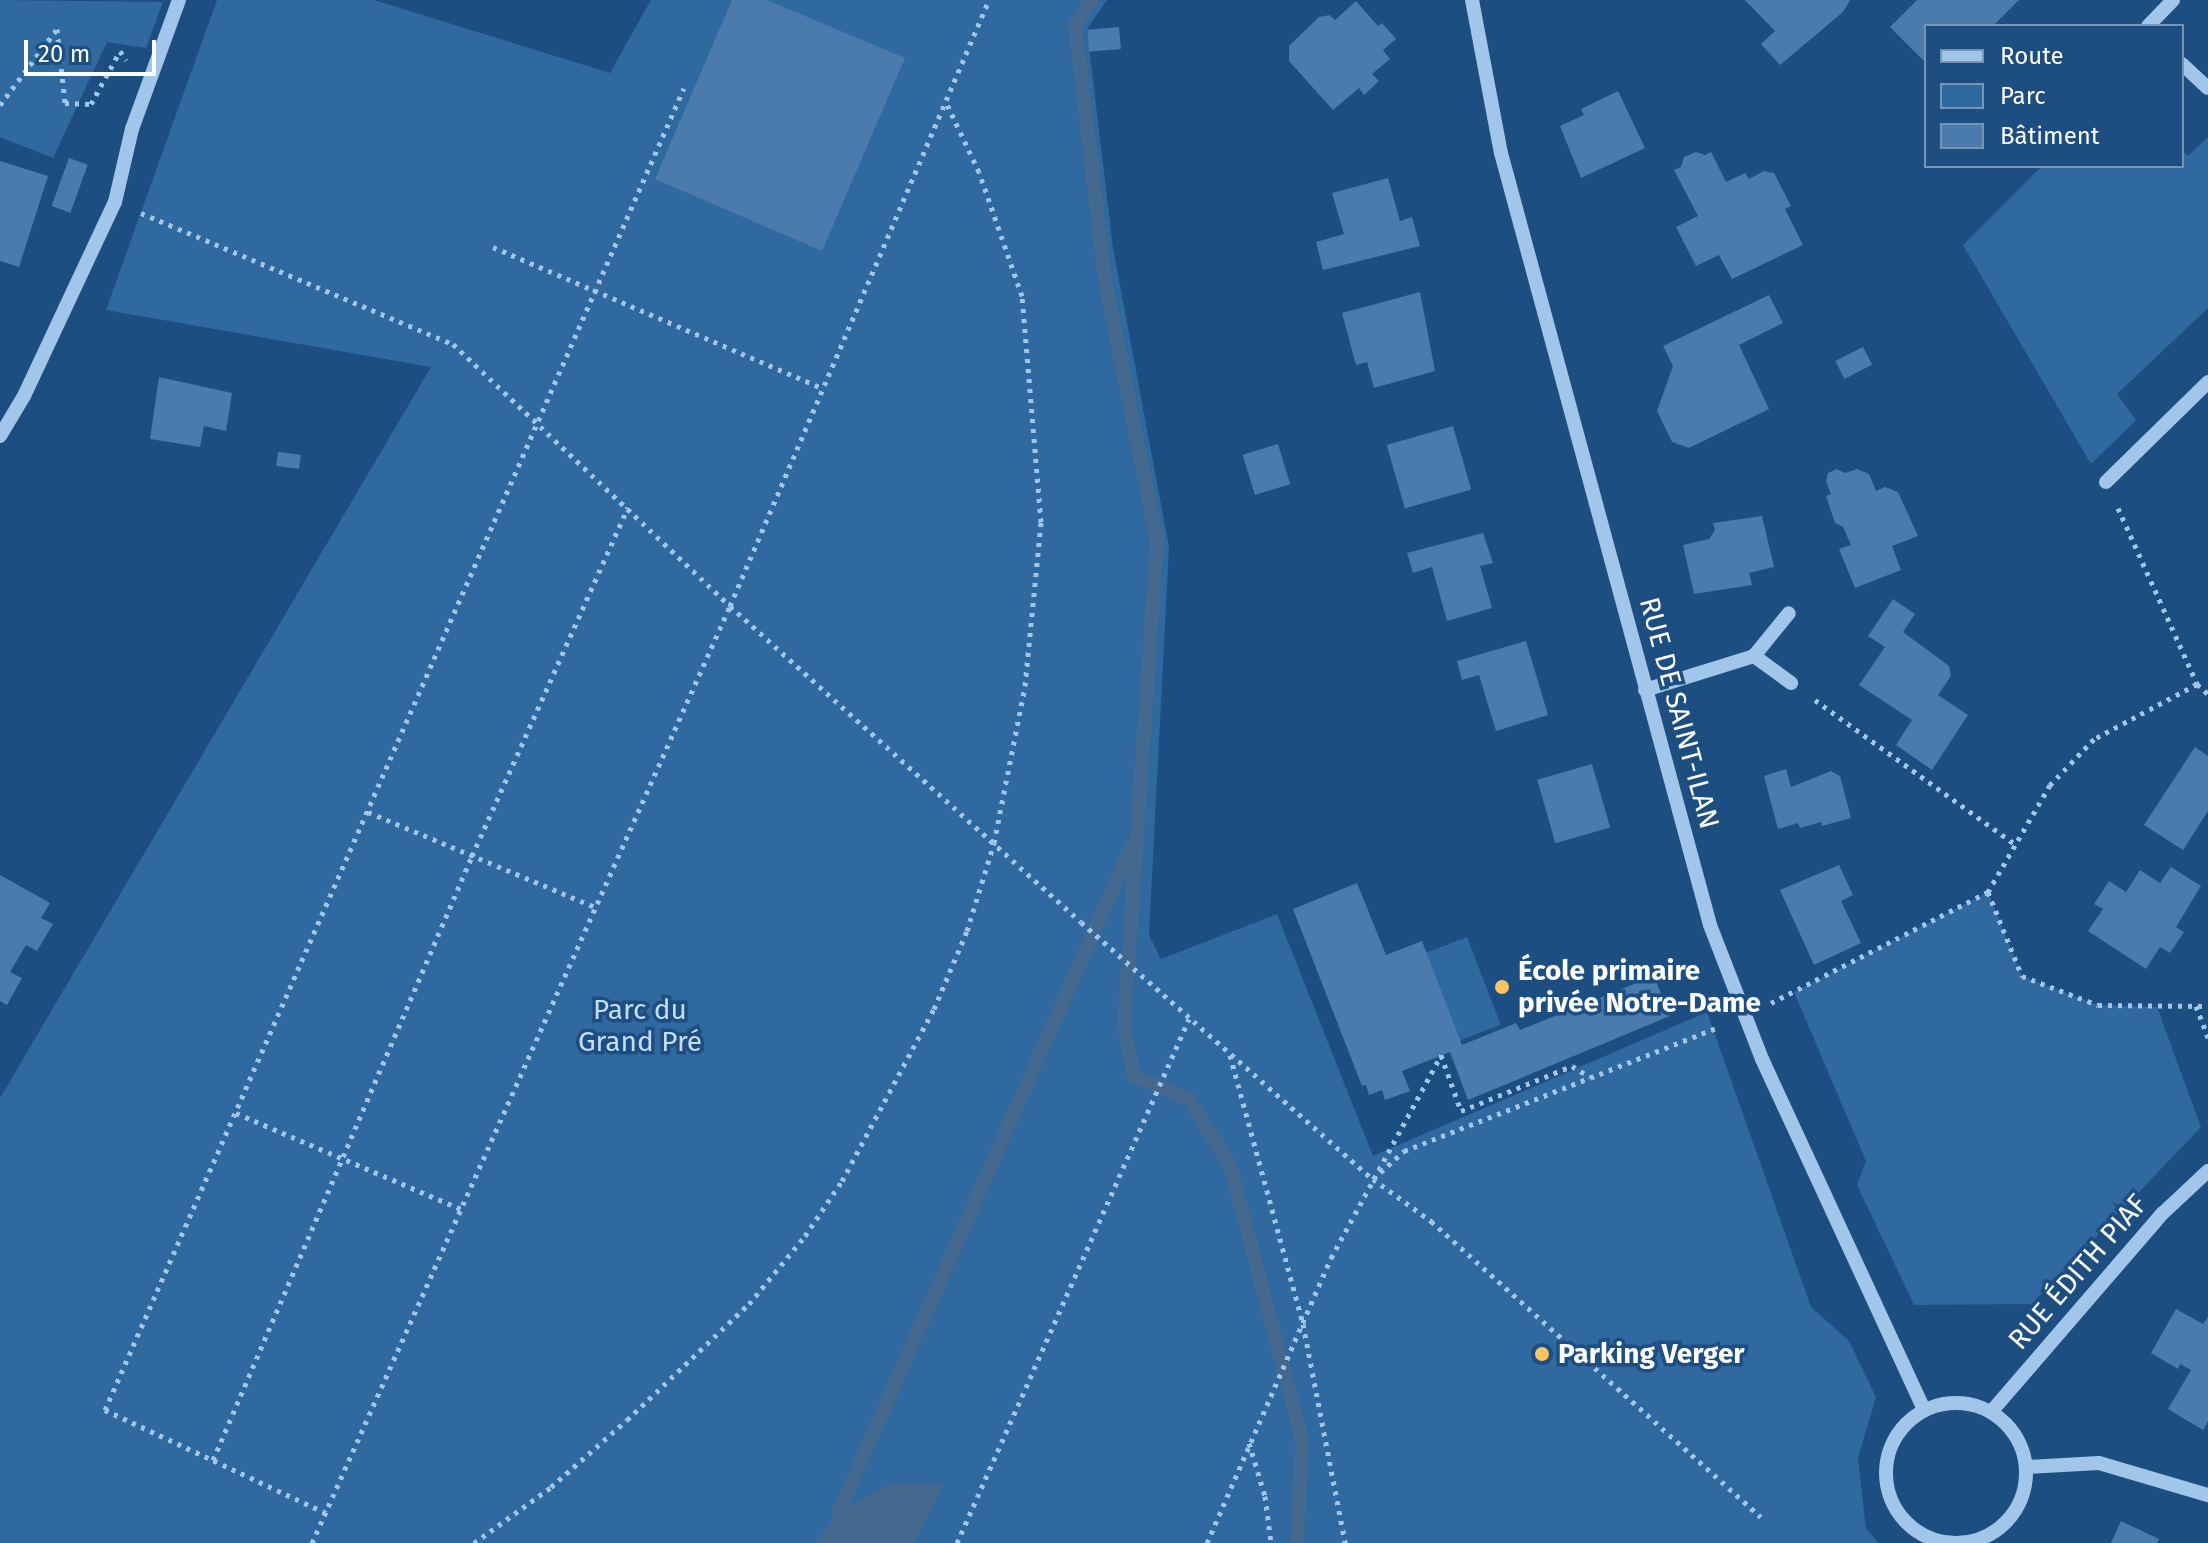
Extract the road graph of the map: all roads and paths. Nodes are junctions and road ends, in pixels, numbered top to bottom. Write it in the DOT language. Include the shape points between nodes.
graph roads {
  1 [pos="179,0"];
  2 [pos="989,0"];
  3 [pos="1472,0"];
  4 [pos="2173,0"];
  5 [pos="2150,24"];
  6 [pos="2184,66"];
  7 [pos="684,88"];
  8 [pos="2208,88"];
  9 [pos="145,90"];
  10 [pos="945,100"];
  11 [pos="0,105"];
  12 [pos="115,202"];
  13 [pos="493,247"];
  14 [pos="598,292"];
  15 [pos="2208,382"];
  16 [pos="822,388"];
  17 [pos="539,425"];
  18 [pos="0,436"];
  19 [pos="2106,482"];
  20 [pos="628,507"];
  21 [pos="730,606"];
  22 [pos="1789,613"];
  23 [pos="1754,656"];
  24 [pos="1791,683"];
  25 [pos="2197,684"];
  26 [pos="1645,690"];
  27 [pos="2208,694"];
  28 [pos="368,812"];
  29 [pos="994,843"];
  30 [pos="2016,845"];
  31 [pos="472,856"];
  32 [pos="1988,892"];
  33 [pos="595,907"];
  34 [pos="2196,1006"];
  35 [pos="2208,1006"];
  36 [pos="1745,1016"];
  37 [pos="1189,1019"];
  38 [pos="2208,1038"];
  39 [pos="1230,1054"];
  40 [pos="1591,1077"];
  41 [pos="236,1113"];
  42 [pos="342,1159"];
  43 [pos="2208,1171"];
  44 [pos="1373,1179"];
  45 [pos="461,1209"];
  46 [pos="1303,1324"];
  47 [pos="1924,1410"];
  48 [pos="1991,1412"];
  49 [pos="1249,1443"];
  50 [pos="213,1460"];
  51 [pos="2026,1467"];
  52 [pos="2208,1495"];
  53 [pos="326,1513"];
  54 [pos="1761,1517"];
  55 [pos="1971,1542"];
  56 [pos="312,1543"];
  57 [pos="474,1543"];
  58 [pos="957,1543"];
  59 [pos="1207,1543"];
  60 [pos="1271,1543"];
  61 [pos="1345,1543"];
  1 -- 9 [label="street"];
  2 -- 10 [label="path"];
  3 -- 26 [label="street, RUE DE SAINT-ILAN" via="1501,153"];
  4 -- 5 [label="street"];
  6 -- 8 [label="street"];
  7 -- 14 [label="path"];
  9 -- 11 [label="path" via="120,51 91,104 65,103 57,29"];
  9 -- 12 [label="street"];
  10 -- 16 [label="path"];
  10 -- 29 [label="path" via="979,172 1022,296 1040,507 1025,686"];
  12 -- 17 [label="path" via="453,344"];
  12 -- 18 [label="street"];
  13 -- 14 [label="path"];
  14 -- 16 [label="path"];
  14 -- 17 [label="path"];
  15 -- 19 [label="street"];
  16 -- 21 [label="path"];
  17 -- 20 [label="path"];
  17 -- 28 [label="path"];
  19 -- 25 [label="path"];
  20 -- 21 [label="path"];
  20 -- 31 [label="path"];
  21 -- 29 [label="path"];
  21 -- 33 [label="path"];
  22 -- 23 [label="street"];
  23 -- 24 [label="street"];
  23 -- 26 [label="street"];
  24 -- 30 [label="path"];
  25 -- 27 [label="path"];
  25 -- 30 [label="path" via="2094,739 2050,785"];
  26 -- 36 [label="street, RUE DE SAINT-ILAN" via="1710,925"];
  28 -- 31 [label="path"];
  28 -- 41 [label="path"];
  29 -- 37 [label="path"];
  29 -- 57 [label="path" via="967,931 934,1009 842,1181 805,1236 749,1304 637,1410 551,1487"];
  30 -- 32 [label="path"];
  31 -- 33 [label="path"];
  31 -- 42 [label="path"];
  32 -- 34 [label="path" via="2022,976 2098,1005"];
  32 -- 36 [label="path"];
  33 -- 45 [label="path"];
  34 -- 35 [label="path"];
  34 -- 38 [label="path"];
  36 -- 40 [label="path"];
  36 -- 47 [label="street, RUE DE SAINT-ILAN"];
  37 -- 39 [label="path"];
  37 -- 58 [label="path"];
  39 -- 44 [label="path"];
  39 -- 46 [label="path"];
  40 -- 44 [label="path" via="1404,1151"];
  40 -- 44 [label="path" via="1572,1066 1461,1111 1441,1055"];
  41 -- 42 [label="path"];
  41 -- 50 [label="path" via="105,1410"];
  42 -- 45 [label="path"];
  42 -- 50 [label="path"];
  43 -- 48 [label="street, RUE ÉDITH PIAF" via="2163,1213"];
  44 -- 46 [label="path"];
  44 -- 54 [label="path" via="1431,1221"];
  45 -- 53 [label="path"];
  46 -- 49 [label="path"];
  46 -- 61 [label="path"];
  47 -- 48 [label="street" via="1958,1403"];
  47 -- 55 [label="street" via="1894,1440 1887,1461 1893,1504 1926,1536"];
  48 -- 51 [label="street" via="2008,1426"];
  49 -- 59 [label="path"];
  49 -- 60 [label="path" via="1265,1496"];
  50 -- 53 [label="path"];
  51 -- 52 [label="street" via="2099,1463"];
  51 -- 55 [label="street" via="2025,1487 2006,1522"];
  53 -- 56 [label="path"];
}
